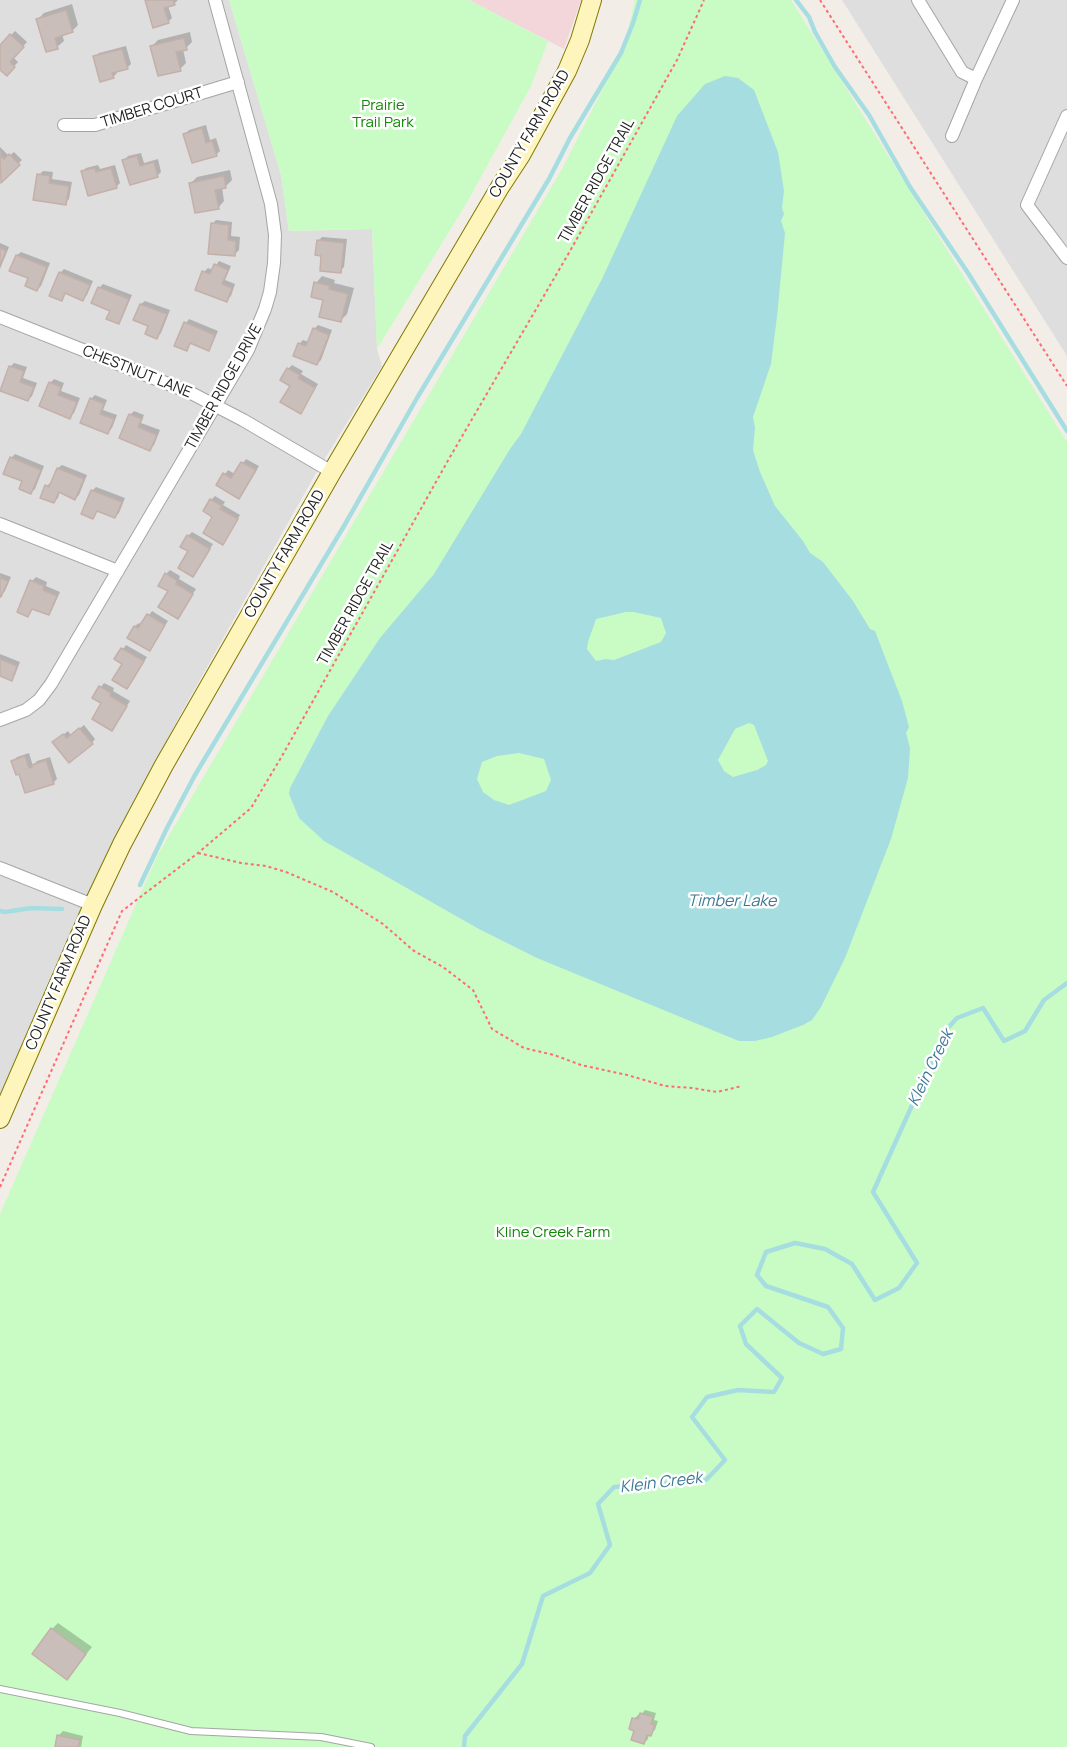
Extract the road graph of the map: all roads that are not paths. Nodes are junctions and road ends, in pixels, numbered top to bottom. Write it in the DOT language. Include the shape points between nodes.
graph roads {
  1 [pos="215,0"];
  2 [pos="592,0"];
  3 [pos="918,0"];
  4 [pos="1013,0"];
  5 [pos="976,79"];
  6 [pos="238,82"];
  7 [pos="1066,122"];
  8 [pos="64,125"];
  9 [pos="952,136"];
  10 [pos="1067,258"];
  11 [pos="0,317"];
  12 [pos="216,406"];
  13 [pos="332,472"];
  14 [pos="0,524"];
  15 [pos="117,572"];
  16 [pos="1,720"];
  17 [pos="0,868"];
  18 [pos="93,905"];
  19 [pos="0,1119"];
  20 [pos="0,1689"];
  21 [pos="371,1747"];
  1 -- 6 [label="street, TIMBER RIDGE DRIVE"];
  2 -- 13 [label="main road, COUNTY FARM ROAD" via="567,71"];
  3 -- 5 [label="street" via="962,72"];
  4 -- 5 [label="street"];
  5 -- 9 [label="street"];
  6 -- 8 [label="street, TIMBER COURT" via="95,125"];
  6 -- 12 [label="street, TIMBER RIDGE DRIVE" via="271,204 274,263 260,323"];
  7 -- 10 [label="street" via="1027,205"];
  11 -- 12 [label="street, CHESTNUT LANE"];
  12 -- 13 [label="street, CHESTNUT LANE"];
  12 -- 15 [label="street, TIMBER RIDGE DRIVE"];
  13 -- 18 [label="main road, COUNTY FARM ROAD" via="164,765"];
  14 -- 15 [label="street"];
  15 -- 16 [label="street, TIMBER RIDGE DRIVE" via="39,700"];
  17 -- 18 [label="street"];
  18 -- 19 [label="main road, COUNTY FARM ROAD"];
  20 -- 21 [label="lane" via="191,1731 321,1737"];
}
